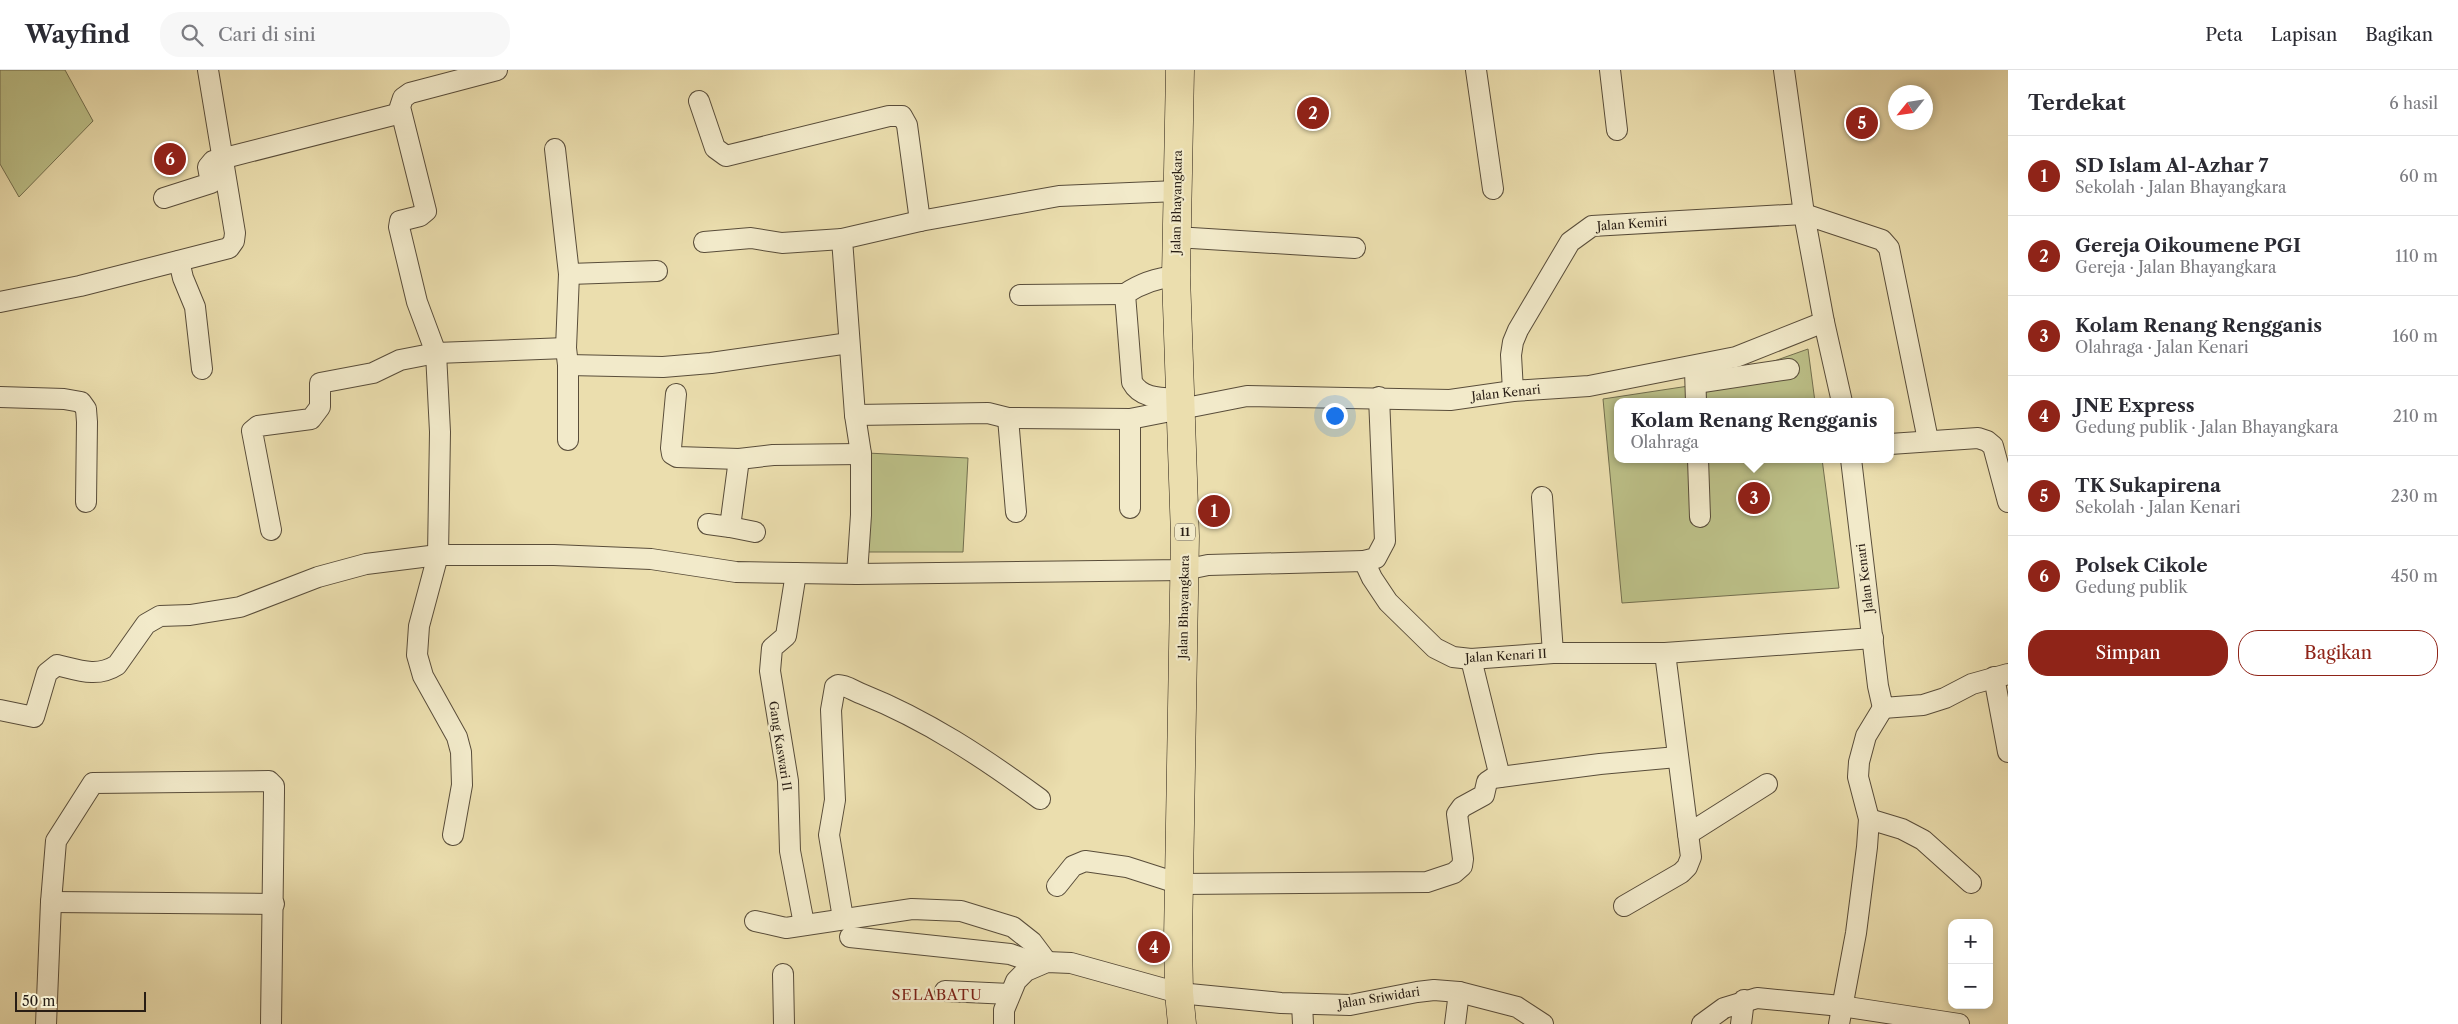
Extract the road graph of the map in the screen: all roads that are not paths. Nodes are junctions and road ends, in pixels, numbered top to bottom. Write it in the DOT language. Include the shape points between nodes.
graph roads {
  1 [pos="208,70"];
  2 [pos="497,70"];
  3 [pos="1180,70"];
  4 [pos="1476,70"];
  5 [pos="1610,70"];
  6 [pos="1784,70"];
  7 [pos="699,101"];
  8 [pos="401,113"];
  9 [pos="1616,130"];
  10 [pos="555,150"];
  11 [pos="222,159"];
  12 [pos="1493,189"];
  13 [pos="1177,191"];
  14 [pos="164,198"];
  15 [pos="1804,214"];
  16 [pos="920,221"];
  17 [pos="1176,237"];
  18 [pos="842,239"];
  19 [pos="704,242"];
  20 [pos="1355,248"];
  21 [pos="179,261"];
  22 [pos="657,271"];
  23 [pos="568,274"];
  24 [pos="1176,276"];
  25 [pos="1125,294"];
  26 [pos="1020,295"];
  27 [pos="0,302"];
  28 [pos="1824,322"];
  29 [pos="849,343"];
  30 [pos="436,353"];
  31 [pos="567,356"];
  32 [pos="202,369"];
  33 [pos="1789,369"];
  34 [pos="1696,384"];
  35 [pos="1513,391"];
  36 [pos="676,394"];
  37 [pos="0,397"];
  38 [pos="1379,397"];
  39 [pos="1841,398"];
  40 [pos="1180,405"];
  41 [pos="855,415"];
  42 [pos="1008,418"];
  43 [pos="1130,418"];
  44 [pos="568,440"];
  45 [pos="1928,440"];
  46 [pos="1894,444"];
  47 [pos="861,454"];
  48 [pos="739,459"];
  49 [pos="1698,463"];
  50 [pos="1851,463"];
  51 [pos="1542,497"];
  52 [pos="86,502"];
  53 [pos="2008,502"];
  54 [pos="1130,508"];
  55 [pos="1016,512"];
  56 [pos="1700,517"];
  57 [pos="708,524"];
  58 [pos="730,527"];
  59 [pos="271,530"];
  60 [pos="755,532"];
  61 [pos="438,555"];
  62 [pos="1364,562"];
  63 [pos="1184,570"];
  64 [pos="796,573"];
  65 [pos="857,574"];
  66 [pos="1872,638"];
  67 [pos="1553,653"];
  68 [pos="1665,653"];
  69 [pos="1471,659"];
  70 [pos="2001,676"];
  71 [pos="1883,708"];
  72 [pos="0,710"];
  73 [pos="2008,752"];
  74 [pos="1677,757"];
  75 [pos="1500,777"];
  76 [pos="1767,784"];
  77 [pos="1040,799"];
  78 [pos="1869,819"];
  79 [pos="1688,834"];
  80 [pos="453,835"];
  81 [pos="1180,884"];
  82 [pos="1971,884"];
  83 [pos="1057,886"];
  84 [pos="51,902"];
  85 [pos="274,904"];
  86 [pos="1624,906"];
  87 [pos="843,918"];
  88 [pos="755,922"];
  89 [pos="804,924"];
  90 [pos="850,937"];
  91 [pos="1043,963"];
  92 [pos="783,974"];
  93 [pos="944,991"];
  94 [pos="1459,992"];
  95 [pos="1179,993"];
  96 [pos="1010,994"];
  97 [pos="1744,1000"];
  98 [pos="1302,1004"];
  99 [pos="1840,1015"];
  100 [pos="1891,1020"];
  101 [pos="46,1024"];
  102 [pos="271,1024"];
  103 [pos="784,1024"];
  104 [pos="1004,1024"];
  105 [pos="1182,1024"];
  106 [pos="1303,1024"];
  107 [pos="1455,1024"];
  108 [pos="1543,1024"];
  109 [pos="1702,1024"];
  110 [pos="1741,1024"];
  111 [pos="1959,1024"];
  1 -- 11 [label="street"];
  2 -- 8 [label="street" via="410,93 403,98"];
  3 -- 13 [label="highway, Jalan Bhayangkara / 11"];
  4 -- 12 [label="street"];
  5 -- 9 [label="street"];
  6 -- 15 [label="street"];
  7 -- 16 [label="street" via="715,148 726,156 889,116 902,116 908,125"];
  8 -- 11 [label="street"];
  8 -- 30 [label="street" via="426,211 420,216 400,221 398,227 417,302"];
  10 -- 23 [label="street"];
  11 -- 14 [label="street" via="212,161 208,167 211,180 207,186"];
  11 -- 21 [label="street" via="234,241 220,252"];
  13 -- 16 [label="street" via="1059,196"];
  13 -- 17 [label="highway, Jalan Bhayangkara / 11"];
  15 -- 28 [label="street"];
  15 -- 35 [label="street, Jalan Kemiri" via="1592,226 1582,232 1563,252 1513,342"];
  15 -- 45 [label="street" via="1882,240 1889,248"];
  16 -- 18 [label="street"];
  17 -- 20 [label="street"];
  17 -- 24 [label="highway, Jalan Bhayangkara / 11"];
  18 -- 19 [label="street" via="782,243 751,238"];
  18 -- 29 [label="street"];
  21 -- 27 [label="street"];
  21 -- 32 [label="street" via="195,307"];
  22 -- 23 [label="street"];
  23 -- 31 [label="street"];
  24 -- 25 [label="street" via="1159,278"];
  24 -- 40 [label="highway, Jalan Bhayangkara / 11"];
  25 -- 26 [label="street"];
  25 -- 40 [label="street" via="1132,382 1136,389"];
  28 -- 34 [label="street, Jalan Kenari" via="1736,357"];
  28 -- 39 [label="street"];
  29 -- 31 [label="street" via="664,367"];
  29 -- 41 [label="street"];
  30 -- 31 [label="street"];
  30 -- 59 [label="street" via="400,360 373,373 322,382 318,385 320,407 311,419 261,425 253,429"];
  30 -- 61 [label="street" via="440,432"];
  31 -- 44 [label="street"];
  33 -- 34 [label="street"];
  34 -- 35 [label="street, Jalan Kenari"];
  35 -- 38 [label="street, Jalan Kenari" via="1450,400"];
  36 -- 48 [label="street" via="672,454 686,458"];
  37 -- 52 [label="street" via="74,399 81,402 86,409 87,422"];
  38 -- 40 [label="street, Jalan Kenari" via="1247,396"];
  38 -- 62 [label="street" via="1385,541 1376,558"];
  40 -- 43 [label="street"];
  40 -- 63 [label="highway, Jalan Bhayangkara / 11"];
  41 -- 42 [label="street" via="988,413"];
  41 -- 47 [label="street"];
  42 -- 43 [label="street"];
  42 -- 55 [label="street"];
  43 -- 54 [label="street"];
  45 -- 46 [label="street"];
  45 -- 53 [label="street" via="1978,438 1987,441 1993,446"];
  47 -- 48 [label="street" via="774,455"];
  47 -- 65 [label="street"];
  48 -- 58 [label="street"];
  49 -- 56 [label="street"];
  50 -- 66 [label="street, Jalan Kenari"];
  51 -- 67 [label="street"];
  57 -- 58 [label="street"];
  58 -- 60 [label="street"];
  61 -- 64 [label="street" via="651,559 736,572"];
  61 -- 72 [label="street" via="366,564 318,577 240,607 160,616 146,624 111,669 89,673 57,665 47,673 34,717"];
  61 -- 80 [label="street" via="419,626 417,655 423,676 457,738 461,752 462,785"];
  62 -- 63 [label="street" via="1208,566"];
  62 -- 69 [label="street, Jalan Kenari II" via="1388,602 1435,648 1452,657"];
  63 -- 65 [label="street"];
  63 -- 81 [label="highway, Jalan Bhayangkara / 11"];
  64 -- 65 [label="street"];
  64 -- 89 [label="street, Gang Kaswari II" via="786,636 772,648 770,671 788,781 790,851"];
  66 -- 68 [label="street, Jalan Kenari II"];
  66 -- 71 [label="street, Jalan Kenari"];
  67 -- 68 [label="street, Jalan Kenari II"];
  67 -- 69 [label="street, Jalan Kenari II"];
  68 -- 74 [label="street"];
  69 -- 75 [label="street"];
  70 -- 71 [label="street" via="1972,684 1923,705"];
  70 -- 73 [label="street"];
  71 -- 78 [label="street" via="1866,736 1859,762 1858,777"];
  74 -- 75 [label="street"];
  74 -- 79 [label="street"];
  75 -- 81 [label="street" via="1487,782 1482,797 1458,811 1464,863 1460,869 1440,878 1427,882 1390,883"];
  76 -- 79 [label="street"];
  77 -- 87 [label="street" via="983,758 922,722 838,685 831,705 835,800 829,835"];
  78 -- 82 [label="street" via="1902,829 1923,840"];
  78 -- 99 [label="street" via="1856,933"];
  79 -- 86 [label="street" via="1691,857 1686,867 1674,878"];
  81 -- 83 [label="street" via="1127,867 1085,861 1073,866"];
  81 -- 95 [label="highway, Jalan Bhayangkara / 11"];
  84 -- 85 [label="street"];
  84 -- 85 [label="street" via="56,841 94,783 269,781 274,786"];
  84 -- 101 [label="street"];
  85 -- 102 [label="street"];
  87 -- 89 [label="street"];
  87 -- 91 [label="street" via="912,909 961,911 1013,927 1032,942"];
  88 -- 89 [label="street" via="779,928"];
  90 -- 91 [label="street, Jalan Sriwidari" via="1010,954"];
  91 -- 95 [label="street, Jalan Sriwidari" via="1071,963"];
  91 -- 96 [label="street" via="1026,971"];
  92 -- 103 [label="street"];
  93 -- 96 [label="street"];
  94 -- 98 [label="street, Jalan Sriwidari" via="1417,992 1350,1005"];
  94 -- 107 [label="street"];
  94 -- 108 [label="street, Jalan Sriwidari" via="1517,1007"];
  95 -- 98 [label="street, Jalan Sriwidari"];
  95 -- 105 [label="highway, Jalan Bhayangkara / 11"];
  96 -- 104 [label="street" via="1004,1010"];
  97 -- 99 [label="street" via="1757,998"];
  97 -- 109 [label="street" via="1724,1008"];
  97 -- 110 [label="street"];
  98 -- 106 [label="street"];
  99 -- 100 [label="street"];
  100 -- 111 [label="street"];
}
